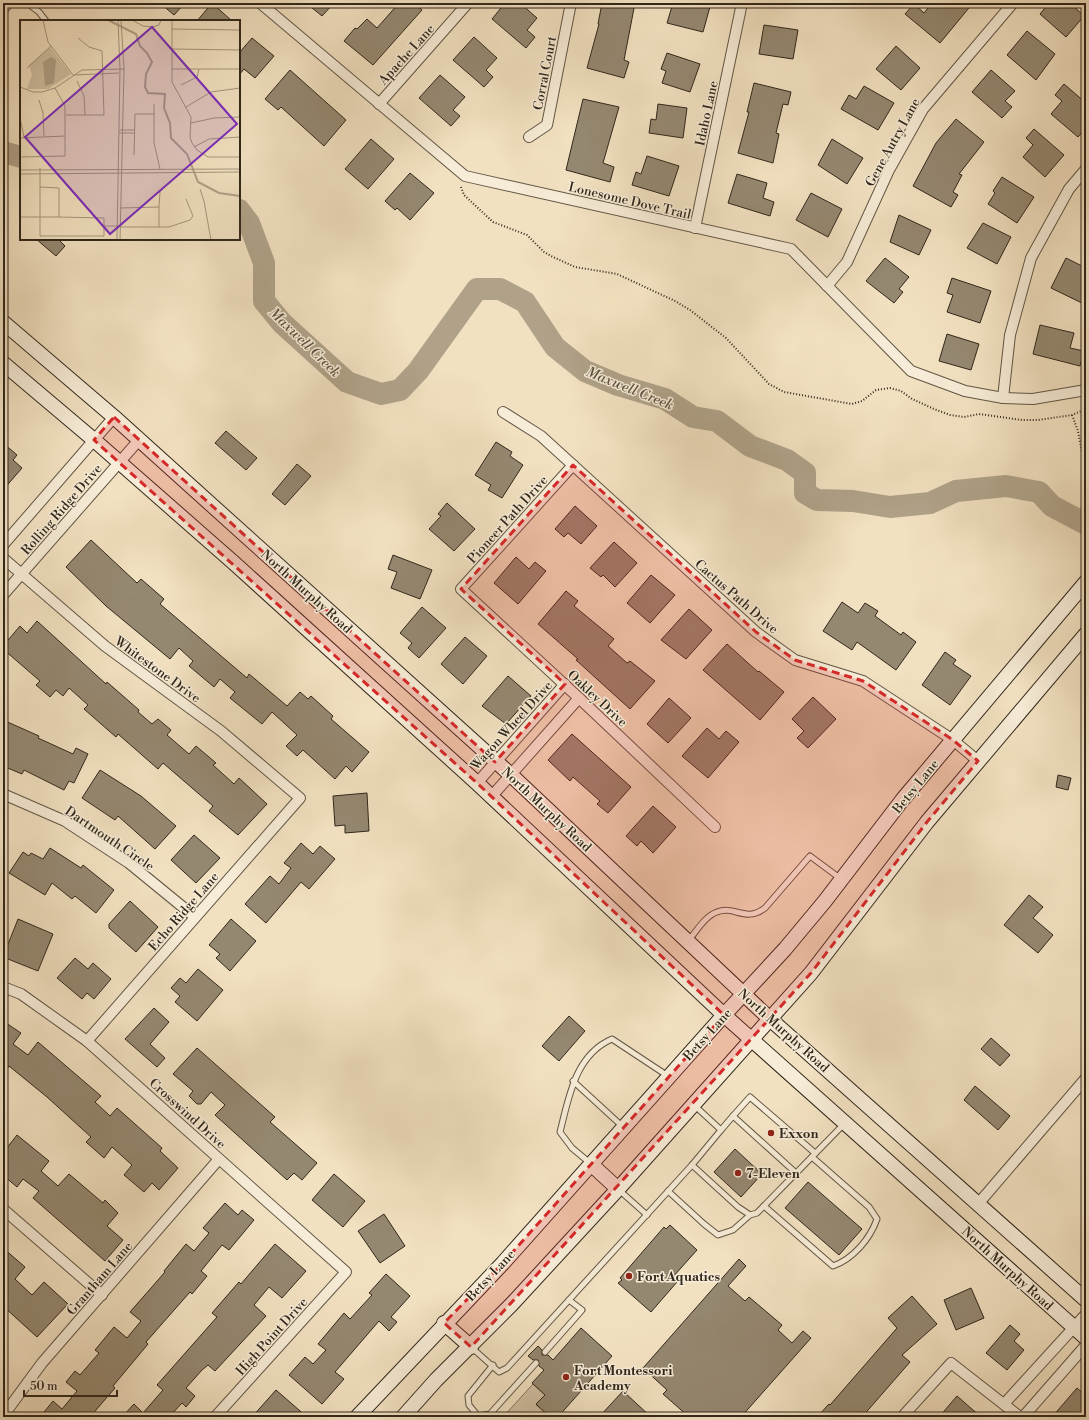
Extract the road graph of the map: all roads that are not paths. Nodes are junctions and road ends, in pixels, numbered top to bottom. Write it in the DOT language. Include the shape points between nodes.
graph roads {
  1 [pos="7,3"];
  2 [pos="27,3"];
  3 [pos="260,3"];
  4 [pos="468,3"];
  5 [pos="571,3"];
  6 [pos="742,3"];
  7 [pos="1013,3"];
  8 [pos="3,7"];
  9 [pos="45,20"];
  10 [pos="379,104"];
  11 [pos="528,138"];
  12 [pos="1086,170"];
  13 [pos="695,228"];
  14 [pos="826,286"];
  15 [pos="3,322"];
  16 [pos="3,363"];
  17 [pos="1086,390"];
  18 [pos="1003,398"];
  19 [pos="502,412"];
  20 [pos="114,417"];
  21 [pos="94,440"];
  22 [pos="139,440"];
  23 [pos="119,463"];
  24 [pos="573,465"];
  25 [pos="3,544"];
  26 [pos="3,558"];
  27 [pos="21,574"];
  28 [pos="1084,584"];
  29 [pos="461,589"];
  30 [pos="3,595"];
  31 [pos="1086,634"];
  32 [pos="565,684"];
  33 [pos="579,698"];
  34 [pos="953,740"];
  35 [pos="495,762"];
  36 [pos="978,762"];
  37 [pos="511,775"];
  38 [pos="476,783"];
  39 [pos="3,794"];
  40 [pos="491,797"];
  41 [pos="300,798"];
  42 [pos="715,827"];
  43 [pos="842,880"];
  44 [pos="195,917"];
  45 [pos="688,941"];
  46 [pos="3,987"];
  47 [pos="744,994"];
  48 [pos="724,1015"];
  49 [pos="770,1019"];
  50 [pos="752,1039"];
  51 [pos="87,1041"];
  52 [pos="669,1076"];
  53 [pos="1086,1078"];
  54 [pos="573,1082"];
  55 [pos="693,1104"];
  56 [pos="733,1116"];
  57 [pos="844,1123"];
  58 [pos="624,1128"];
  59 [pos="721,1130"];
  60 [pos="813,1155"];
  61 [pos="219,1159"];
  62 [pos="591,1164"];
  63 [pos="692,1165"];
  64 [pos="796,1173"];
  65 [pos="618,1189"];
  66 [pos="668,1192"];
  67 [pos="978,1204"];
  68 [pos="764,1206"];
  69 [pos="3,1208"];
  70 [pos="647,1215"];
  71 [pos="750,1215"];
  72 [pos="346,1272"];
  73 [pos="102,1295"];
  74 [pos="569,1300"];
  75 [pos="1086,1300"];
  76 [pos="1086,1314"];
  77 [pos="444,1323"];
  78 [pos="1074,1327"];
  79 [pos="1086,1338"];
  80 [pos="1086,1345"];
  81 [pos="471,1347"];
  82 [pos="545,1352"];
  83 [pos="536,1363"];
  84 [pos="493,1365"];
  85 [pos="1004,1404"];
  86 [pos="3,1416"];
  87 [pos="215,1417"];
  88 [pos="357,1417"];
  89 [pos="403,1417"];
  90 [pos="902,1417"];
  91 [pos="1021,1417"];
  1 -- 8 [label="street"];
  2 -- 9 [label="lane"];
  3 -- 10 [label="street, Lonesome Dove Trail"];
  4 -- 10 [label="street, Apache Lane"];
  5 -- 11 [label="street, Corral Court" via="547,125"];
  6 -- 13 [label="street, Idaho Lane"];
  7 -- 14 [label="street, Gene Autry Lane" via="922,109 889,170 847,262"];
  10 -- 13 [label="street, Lonesome Dove Trail" via="464,176"];
  12 -- 18 [label="street" via="1069,189 1031,258 1010,335"];
  13 -- 14 [label="street, Lonesome Dove Trail" via="791,249"];
  14 -- 18 [label="street, Lonesome Dove Trail" via="911,371 965,391"];
  15 -- 20 [label="main road, North Murphy Road"];
  16 -- 21 [label="main road, North Murphy Road"];
  17 -- 18 [label="street, Lonesome Dove Trail" via="1033,399"];
  19 -- 24 [label="street, Cactus Path Drive" via="541,436"];
  20 -- 21 [label="street, Rolling Ridge Drive"];
  20 -- 22 [label="main road, North Murphy Road"];
  21 -- 23 [label="main road, North Murphy Road"];
  21 -- 25 [label="street, Rolling Ridge Drive"];
  22 -- 23 [label="street, Rolling Ridge Drive"];
  22 -- 35 [label="main road, North Murphy Road"];
  23 -- 27 [label="street, Rolling Ridge Drive"];
  23 -- 38 [label="main road, North Murphy Road"];
  24 -- 29 [label="street, Pioneer Path Drive"];
  24 -- 34 [label="street, Cactus Path Drive" via="756,632 795,660 863,681"];
  26 -- 27 [label="street, Whitestone Drive"];
  27 -- 30 [label="street, Rolling Ridge Drive"];
  27 -- 41 [label="street, Whitestone Drive" via="105,646 221,731"];
  28 -- 34 [label="main road, Betsy Lane"];
  29 -- 32 [label="street, Oakley Drive"];
  31 -- 36 [label="main road"];
  32 -- 33 [label="street, Oakley Drive"];
  32 -- 35 [label="street, Wagon Wheel Drive"];
  33 -- 37 [label="street"];
  33 -- 42 [label="street, Oakley Drive"];
  34 -- 36 [label="street, Cactus Path Drive"];
  34 -- 43 [label="main road, Betsy Lane" via="903,799"];
  35 -- 37 [label="main road, North Murphy Road"];
  35 -- 38 [label="street, Wagon Wheel Drive"];
  36 -- 49 [label="main road" via="927,822 811,973"];
  37 -- 40 [label="street"];
  37 -- 45 [label="main road, North Murphy Road"];
  38 -- 40 [label="main road, North Murphy Road"];
  39 -- 44 [label="street, Dartmouth Circle" via="65,821 129,863"];
  40 -- 48 [label="main road, North Murphy Road"];
  41 -- 44 [label="street, Echo Ridge Lane"];
  43 -- 45 [label="lane" via="810,856 758,914 717,912 709,917"];
  43 -- 47 [label="main road, Betsy Lane"];
  44 -- 51 [label="street, Echo Ridge Lane"];
  45 -- 47 [label="main road, North Murphy Road"];
  46 -- 51 [label="street, Crosswind Drive" via="21,994"];
  47 -- 48 [label="main road, Betsy Lane"];
  47 -- 49 [label="main road, North Murphy Road"];
  48 -- 50 [label="main road, North Murphy Road"];
  48 -- 52 [label="main road, Betsy Lane"];
  49 -- 50 [label="main road"];
  49 -- 67 [label="main road, North Murphy Road"];
  50 -- 55 [label="main road"];
  50 -- 57 [label="main road, North Murphy Road"];
  51 -- 61 [label="street, Crosswind Drive"];
  52 -- 54 [label="lane" via="612,1039 603,1043 586,1060"];
  52 -- 58 [label="main road, Betsy Lane"];
  53 -- 67 [label="street"];
  54 -- 58 [label="lane"];
  54 -- 62 [label="lane" via="560,1132 572,1148"];
  55 -- 59 [label="lane"];
  55 -- 65 [label="main road"];
  56 -- 59 [label="lane"];
  56 -- 60 [label="lane" via="750,1097"];
  56 -- 64 [label="lane"];
  57 -- 60 [label="lane"];
  57 -- 78 [label="main road, North Murphy Road"];
  58 -- 62 [label="main road, Betsy Lane"];
  59 -- 63 [label="lane"];
  60 -- 64 [label="lane"];
  60 -- 68 [label="lane" via="869,1207 877,1219 872,1233 844,1262 833,1266"];
  61 -- 72 [label="street, Crosswind Drive"];
  61 -- 73 [label="street, Grantham Lane"];
  62 -- 65 [label="main road"];
  62 -- 77 [label="main road, Betsy Lane" via="503,1263"];
  63 -- 66 [label="lane"];
  63 -- 71 [label="lane"];
  64 -- 68 [label="lane"];
  65 -- 70 [label="lane"];
  65 -- 81 [label="main road"];
  66 -- 70 [label="lane"];
  66 -- 71 [label="lane" via="718,1235 733,1230"];
  67 -- 75 [label="main road, North Murphy Road"];
  68 -- 71 [label="lane" via="757,1213"];
  69 -- 73 [label="street"];
  70 -- 74 [label="lane"];
  72 -- 87 [label="street, High Point Drive"];
  73 -- 86 [label="street, Grantham Lane" via="42,1363"];
  74 -- 82 [label="lane" via="582,1310"];
  74 -- 84 [label="lane" via="507,1368 499,1372"];
  76 -- 78 [label="street"];
  77 -- 81 [label="main road"];
  77 -- 88 [label="main road, Betsy Lane"];
  78 -- 79 [label="main road, North Murphy Road"];
  78 -- 85 [label="street"];
  80 -- 91 [label="street"];
  81 -- 84 [label="lane"];
  81 -- 89 [label="main road" via="436,1380"];
  83 -- 84 [label="lane" via="490,1414 478,1416 469,1405 468,1396"];
  85 -- 90 [label="street" via="951,1363"];
  85 -- 91 [label="street"];
}
